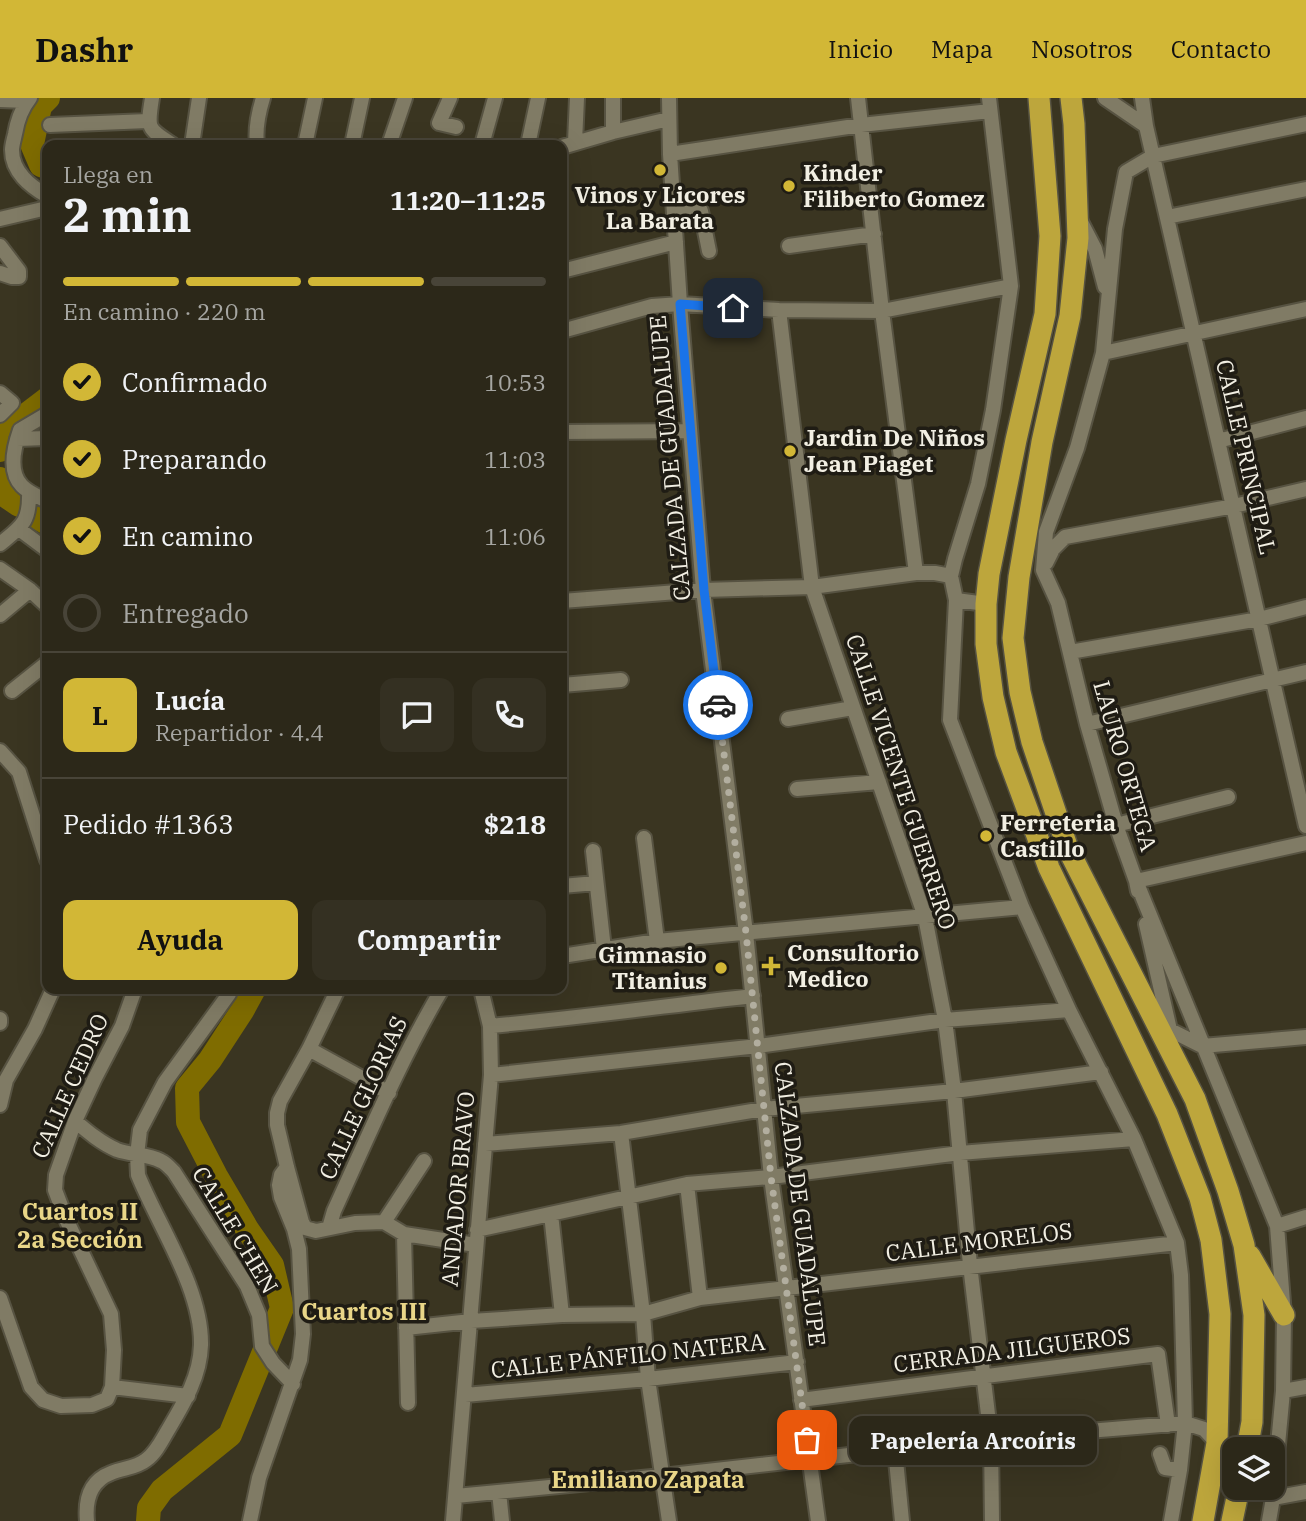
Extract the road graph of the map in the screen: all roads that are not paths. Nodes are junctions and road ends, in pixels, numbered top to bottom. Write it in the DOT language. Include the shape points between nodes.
graph roads {
  1 [pos="152,98"];
  2 [pos="199,98"];
  3 [pos="264,98"];
  4 [pos="315,98"];
  5 [pos="362,98"];
  6 [pos="405,98"];
  7 [pos="450,98"];
  8 [pos="495,98"];
  9 [pos="538,98"];
  10 [pos="577,98"];
  11 [pos="613,98"];
  12 [pos="669,98"];
  13 [pos="858,98"];
  14 [pos="1039,98"];
  15 [pos="1071,98"];
  16 [pos="1105,98"];
  17 [pos="1142,98"];
  18 [pos="0,100"];
  19 [pos="28,100"];
  20 [pos="990,104"];
  21 [pos="669,120"];
  22 [pos="148,121"];
  23 [pos="1306,124"];
  24 [pos="50,125"];
  25 [pos="861,125"];
  26 [pos="1146,126"];
  27 [pos="456,127"];
  28 [pos="612,132"];
  29 [pos="166,140"];
  30 [pos="193,140"];
  31 [pos="257,140"];
  32 [pos="306,140"];
  33 [pos="353,140"];
  34 [pos="391,140"];
  35 [pos="483,140"];
  36 [pos="529,140"];
  37 [pos="568,145"];
  38 [pos="670,154"];
  39 [pos="1153,156"];
  40 [pos="1306,189"];
  41 [pos="42,193"];
  42 [pos="42,209"];
  43 [pos="674,210"];
  44 [pos="1077,215"];
  45 [pos="1167,217"];
  46 [pos="0,219"];
  47 [pos="874,234"];
  48 [pos="676,242"];
  49 [pos="0,246"];
  50 [pos="789,246"];
  51 [pos="709,251"];
  52 [pos="567,270"];
  53 [pos="0,272"];
  54 [pos="1011,286"];
  55 [pos="1108,299"];
  56 [pos="680,304"];
  57 [pos="1306,309"];
  58 [pos="779,310"];
  59 [pos="882,311"];
  60 [pos="567,330"];
  61 [pos="1194,333"];
  62 [pos="1103,353"];
  63 [pos="6,398"];
  64 [pos="0,415"];
  65 [pos="42,417"];
  66 [pos="1306,418"];
  67 [pos="690,431"];
  68 [pos="567,432"];
  69 [pos="42,438"];
  70 [pos="17,439"];
  71 [pos="1218,441"];
  72 [pos="1036,475"];
  73 [pos="1306,489"];
  74 [pos="29,492"];
  75 [pos="42,498"];
  76 [pos="1234,506"];
  77 [pos="19,529"];
  78 [pos="1046,532"];
  79 [pos="0,544"];
  80 [pos="42,546"];
  81 [pos="0,569"];
  82 [pos="1042,570"];
  83 [pos="916,573"];
  84 [pos="951,576"];
  85 [pos="812,587"];
  86 [pos="30,590"];
  87 [pos="704,590"];
  88 [pos="956,600"];
  89 [pos="42,601"];
  90 [pos="567,601"];
  91 [pos="986,604"];
  92 [pos="1306,607"];
  93 [pos="0,615"];
  94 [pos="1259,619"];
  95 [pos="1070,652"];
  96 [pos="42,667"];
  97 [pos="1306,672"];
  98 [pos="1273,679"];
  99 [pos="621,680"];
  100 [pos="567,685"];
  101 [pos="12,691"];
  102 [pos="853,708"];
  103 [pos="788,719"];
  104 [pos="1087,724"];
  105 [pos="0,751"];
  106 [pos="1301,780"];
  107 [pos="879,782"];
  108 [pos="797,789"];
  109 [pos="1228,797"];
  110 [pos="42,825"];
  111 [pos="1116,825"];
  112 [pos="1306,826"];
  113 [pos="644,838"];
  114 [pos="1306,843"];
  115 [pos="593,851"];
  116 [pos="1136,881"];
  117 [pos="596,883"];
  118 [pos="567,886"];
  119 [pos="1022,907"];
  120 [pos="925,917"];
  121 [pos="746,933"];
  122 [pos="657,941"];
  123 [pos="604,949"];
  124 [pos="567,955"];
  125 [pos="51,994"];
  126 [pos="133,994"];
  127 [pos="226,994"];
  128 [pos="336,994"];
  129 [pos="439,994"];
  130 [pos="482,994"];
  131 [pos="753,996"];
  132 [pos="1069,1010"];
  133 [pos="945,1020"];
  134 [pos="490,1026"];
  135 [pos="1306,1037"];
  136 [pos="758,1046"];
  137 [pos="1202,1046"];
  138 [pos="309,1049"];
  139 [pos="1101,1072"];
  140 [pos="491,1075"];
  141 [pos="954,1091"];
  142 [pos="389,1093"];
  143 [pos="0,1105"];
  144 [pos="764,1109"];
  145 [pos="75,1121"];
  146 [pos="621,1133"];
  147 [pos="1134,1139"];
  148 [pos="485,1144"];
  149 [pos="960,1153"];
  150 [pos="137,1155"];
  151 [pos="424,1161"];
  152 [pos="287,1167"];
  153 [pos="771,1177"];
  154 [pos="687,1184"];
  155 [pos="628,1198"];
  156 [pos="551,1214"];
  157 [pos="1306,1217"];
  158 [pos="384,1222"];
  159 [pos="1277,1226"];
  160 [pos="329,1228"];
  161 [pos="404,1234"];
  162 [pos="476,1237"];
  163 [pos="1177,1242"];
  164 [pos="1244,1245"];
  165 [pos="970,1265"];
  166 [pos="787,1288"];
  167 [pos="0,1298"];
  168 [pos="700,1298"];
  169 [pos="643,1314"];
  170 [pos="562,1315"];
  171 [pos="1284,1315"];
  172 [pos="471,1321"];
  173 [pos="406,1328"];
  174 [pos="797,1362"];
  175 [pos="984,1377"];
  176 [pos="649,1379"];
  177 [pos="293,1384"];
  178 [pos="112,1387"];
  179 [pos="1306,1387"];
  180 [pos="1283,1391"];
  181 [pos="465,1395"];
  182 [pos="188,1396"];
  183 [pos="802,1400"];
  184 [pos="408,1403"];
  185 [pos="1185,1423"];
  186 [pos="1168,1425"];
  187 [pos="1249,1437"];
  188 [pos="1279,1437"];
  189 [pos="992,1439"];
  190 [pos="1217,1443"];
  191 [pos="895,1450"];
  192 [pos="1160,1454"];
  193 [pos="810,1460"];
  194 [pos="1181,1470"];
  195 [pos="662,1476"];
  196 [pos="499,1492"];
  197 [pos="1306,1492"];
  198 [pos="456,1496"];
  199 [pos="1285,1496"];
  200 [pos="1236,1500"];
  201 [pos="1273,1500"];
  202 [pos="87,1521"];
  203 [pos="250,1521"];
  204 [pos="453,1521"];
  205 [pos="502,1521"];
  206 [pos="669,1521"];
  207 [pos="818,1521"];
  208 [pos="902,1521"];
  209 [pos="992,1521"];
  210 [pos="1171,1521"];
  211 [pos="1203,1521"];
  212 [pos="1232,1521"];
  213 [pos="1269,1521"];
  1 -- 22 [label="street"];
  2 -- 30 [label="street"];
  3 -- 31 [label="street"];
  4 -- 32 [label="street"];
  5 -- 33 [label="street"];
  6 -- 34 [label="street"];
  7 -- 27 [label="street" via="439,123"];
  8 -- 35 [label="street"];
  9 -- 36 [label="street"];
  10 -- 37 [label="street"];
  11 -- 28 [label="street"];
  12 -- 21 [label="street, CALZADA DE GUADALUPE"];
  13 -- 25 [label="street"];
  14 -- 91 [label="highway" via="1050,236 1045,314"];
  15 -- 44 [label="highway"];
  16 -- 26 [label="street"];
  17 -- 26 [label="street, CALLE PRINCIPAL"];
  18 -- 19 [label="street"];
  19 -- 41 [label="street" via="12,151 24,179"];
  20 -- 25 [label="street"];
  20 -- 54 [label="street"];
  21 -- 28 [label="street"];
  21 -- 38 [label="street, CALZADA DE GUADALUPE"];
  22 -- 24 [label="street"];
  22 -- 29 [label="street" via="152,131"];
  23 -- 39 [label="street"];
  25 -- 38 [label="street"];
  25 -- 47 [label="street"];
  26 -- 39 [label="street, CALLE PRINCIPAL"];
  28 -- 37 [label="street"];
  38 -- 43 [label="street, CALZADA DE GUADALUPE"];
  39 -- 45 [label="street, CALLE PRINCIPAL"];
  39 -- 55 [label="street" via="1126,172"];
  40 -- 45 [label="street"];
  42 -- 46 [label="street"];
  43 -- 48 [label="street, CALZADA DE GUADALUPE"];
  43 -- 51 [label="street" via="701,211"];
  44 -- 55 [label="street" via="1095,249"];
  44 -- 72 [label="highway" via="1070,316"];
  45 -- 61 [label="street, CALLE PRINCIPAL"];
  47 -- 50 [label="street"];
  47 -- 59 [label="street"];
  48 -- 52 [label="street"];
  48 -- 56 [label="street, CALZADA DE GUADALUPE"];
  49 -- 53 [label="street" via="19,277"];
  54 -- 59 [label="street"];
  54 -- 84 [label="street" via="981,472"];
  55 -- 62 [label="street"];
  56 -- 58 [label="street"];
  56 -- 60 [label="street" via="652,306"];
  56 -- 67 [label="street, CALZADA DE GUADALUPE"];
  57 -- 61 [label="street"];
  58 -- 59 [label="street"];
  58 -- 85 [label="street, CALLE VICENTE GUERRERO"];
  59 -- 83 [label="street"];
  61 -- 62 [label="street"];
  61 -- 71 [label="street, CALLE PRINCIPAL"];
  62 -- 78 [label="street" via="1077,448"];
  63 -- 64 [label="street"];
  65 -- 70 [label="street" via="20,430"];
  66 -- 71 [label="street"];
  67 -- 68 [label="street"];
  67 -- 87 [label="street, CALZADA DE GUADALUPE"];
  69 -- 70 [label="street"];
  70 -- 74 [label="street" via="15,475"];
  71 -- 76 [label="street, CALLE PRINCIPAL"];
  72 -- 78 [label="street"];
  72 -- 164 [label="highway" via="1013,638 1032,742 1068,849 1195,1099"];
  73 -- 76 [label="street"];
  74 -- 75 [label="street"];
  74 -- 77 [label="street" via="30,507"];
  76 -- 82 [label="street" via="1065,537"];
  76 -- 94 [label="street, CALLE PRINCIPAL"];
  77 -- 79 [label="street"];
  77 -- 80 [label="street"];
  78 -- 82 [label="street"];
  81 -- 86 [label="street"];
  82 -- 95 [label="street, LAURO ORTEGA" via="1058,603"];
  83 -- 84 [label="street"];
  83 -- 85 [label="street"];
  84 -- 88 [label="street"];
  85 -- 87 [label="street"];
  85 -- 102 [label="street, CALLE VICENTE GUERRERO"];
  86 -- 89 [label="street"];
  86 -- 93 [label="street"];
  87 -- 90 [label="street"];
  87 -- 121 [label="street, CALZADA DE GUADALUPE"];
  88 -- 91 [label="street"];
  88 -- 119 [label="street" via="950,720"];
  91 -- 190 [label="highway" via="993,697 1006,752 1049,868 1167,1114 1200,1198 1211,1240 1220,1314"];
  92 -- 94 [label="street"];
  94 -- 95 [label="street"];
  94 -- 98 [label="street, CALLE PRINCIPAL"];
  95 -- 104 [label="street, LAURO ORTEGA"];
  96 -- 101 [label="street"];
  97 -- 98 [label="street"];
  98 -- 104 [label="street"];
  98 -- 106 [label="street, CALLE PRINCIPAL"];
  99 -- 100 [label="street"];
  102 -- 103 [label="street"];
  102 -- 107 [label="street, CALLE VICENTE GUERRERO"];
  104 -- 111 [label="street, LAURO ORTEGA"];
  105 -- 110 [label="street" via="19,772"];
  106 -- 112 [label="street, CALLE PRINCIPAL"];
  107 -- 108 [label="street"];
  107 -- 120 [label="street, CALLE VICENTE GUERRERO"];
  109 -- 111 [label="street"];
  111 -- 116 [label="street, LAURO ORTEGA"];
  113 -- 122 [label="street"];
  114 -- 116 [label="street"];
  115 -- 117 [label="street"];
  116 -- 137 [label="street, LAURO ORTEGA"];
  116 -- 137 [label="street" via="1170,1030"];
  117 -- 118 [label="street"];
  117 -- 123 [label="street"];
  119 -- 120 [label="street"];
  119 -- 132 [label="street"];
  120 -- 121 [label="street"];
  120 -- 133 [label="street, CALLE VICENTE GUERRERO"];
  121 -- 122 [label="street"];
  121 -- 131 [label="street, CALZADA DE GUADALUPE"];
  122 -- 123 [label="street"];
  123 -- 124 [label="street"];
  125 -- 143 [label="street" via="6,1080"];
  126 -- 145 [label="street, CALLE CEDRO"];
  127 -- 150 [label="street" via="165,1082 140,1130"];
  128 -- 138 [label="street"];
  129 -- 142 [label="street, CALLE GLORIAS"];
  130 -- 134 [label="street, ANDADOR BRAVO"];
  131 -- 134 [label="street"];
  131 -- 136 [label="street, CALZADA DE GUADALUPE"];
  132 -- 133 [label="street"];
  132 -- 139 [label="street"];
  133 -- 136 [label="street"];
  133 -- 141 [label="street, CALLE VICENTE GUERRERO"];
  134 -- 140 [label="street, ANDADOR BRAVO"];
  135 -- 137 [label="street"];
  136 -- 140 [label="street"];
  136 -- 144 [label="street, CALZADA DE GUADALUPE"];
  137 -- 159 [label="street, LAURO ORTEGA"];
  138 -- 142 [label="street"];
  138 -- 152 [label="street" via="276,1113"];
  139 -- 141 [label="street"];
  139 -- 147 [label="street"];
  140 -- 148 [label="street, ANDADOR BRAVO"];
  141 -- 144 [label="street"];
  141 -- 149 [label="street, CALLE VICENTE GUERRERO"];
  142 -- 160 [label="street, CALLE GLORIAS"];
  144 -- 146 [label="street"];
  144 -- 153 [label="street, CALZADA DE GUADALUPE"];
  145 -- 150 [label="street, CALLE CHEN" via="106,1144"];
  145 -- 178 [label="street, CALLE CEDRO" via="55,1190 111,1314"];
  146 -- 148 [label="street"];
  146 -- 155 [label="street"];
  147 -- 149 [label="street"];
  147 -- 163 [label="street"];
  148 -- 162 [label="street, ANDADOR BRAVO"];
  149 -- 153 [label="street"];
  149 -- 165 [label="street, CALLE VICENTE GUERRERO"];
  150 -- 177 [label="street, CALLE CHEN" via="162,1161 174,1172 247,1286 259,1315 262,1346"];
  150 -- 182 [label="street" via="138,1175 189,1285 198,1318 201,1345"];
  151 -- 158 [label="street"];
  152 -- 160 [label="street" via="305,1228"];
  152 -- 177 [label="street" via="279,1185 299,1248 303,1334"];
  153 -- 154 [label="street"];
  153 -- 166 [label="street, CALZADA DE GUADALUPE"];
  154 -- 155 [label="street"];
  154 -- 168 [label="street"];
  155 -- 156 [label="street"];
  155 -- 169 [label="street"];
  156 -- 162 [label="street"];
  156 -- 170 [label="street"];
  157 -- 159 [label="street"];
  158 -- 160 [label="street"];
  158 -- 161 [label="street"];
  159 -- 171 [label="street, LAURO ORTEGA"];
  161 -- 162 [label="street"];
  161 -- 173 [label="street"];
  162 -- 172 [label="street, ANDADOR BRAVO"];
  163 -- 165 [label="street, CALLE MORELOS"];
  163 -- 185 [label="street"];
  164 -- 171 [label="highway"];
  164 -- 187 [label="highway" via="1254,1315"];
  165 -- 166 [label="street, CALLE MORELOS"];
  165 -- 175 [label="street, CALLE VICENTE GUERRERO"];
  166 -- 168 [label="street, CALLE MORELOS"];
  166 -- 174 [label="street, CALZADA DE GUADALUPE"];
  167 -- 178 [label="street" via="31,1387 43,1400 61,1406 92,1405 107,1399"];
  168 -- 169 [label="street, CALLE MORELOS"];
  169 -- 170 [label="street, CALLE MORELOS"];
  169 -- 176 [label="street"];
  170 -- 172 [label="street, CALLE MORELOS"];
  171 -- 180 [label="street, LAURO ORTEGA"];
  172 -- 173 [label="street, CALLE MORELOS"];
  172 -- 181 [label="street, ANDADOR BRAVO"];
  173 -- 184 [label="street"];
  174 -- 176 [label="street, CALLE PÁNFILO NATERA"];
  174 -- 183 [label="street, CALZADA DE GUADALUPE"];
  175 -- 183 [label="street, CERRADA JILGUEROS"];
  175 -- 186 [label="street, CERRADA JILGUEROS" via="1158,1354"];
  175 -- 189 [label="street, CALLE VICENTE GUERRERO"];
  176 -- 181 [label="street, CALLE PÁNFILO NATERA"];
  176 -- 195 [label="street"];
  177 -- 203 [label="street" via="259,1478"];
  178 -- 182 [label="street"];
  179 -- 180 [label="street"];
  180 -- 188 [label="street, LAURO ORTEGA"];
  181 -- 198 [label="street, ANDADOR BRAVO"];
  182 -- 202 [label="street" via="147,1460 94,1483"];
  183 -- 193 [label="street, CALZADA DE GUADALUPE"];
  185 -- 186 [label="street"];
  185 -- 190 [label="street" via="1204,1429"];
  185 -- 194 [label="street"];
  186 -- 189 [label="street"];
  189 -- 191 [label="street"];
  189 -- 209 [label="street, CALLE VICENTE GUERRERO"];
  190 -- 211 [label="highway"];
  191 -- 193 [label="street"];
  191 -- 208 [label="street"];
  192 -- 194 [label="street" via="1165,1468"];
  193 -- 195 [label="street"];
  193 -- 207 [label="street, CALZADA DE GUADALUPE"];
  194 -- 210 [label="street"];
  195 -- 196 [label="street"];
  195 -- 206 [label="street"];
  196 -- 198 [label="street"];
  196 -- 205 [label="street"];
  197 -- 199 [label="street"];
  198 -- 204 [label="street, ANDADOR BRAVO"];
  200 -- 212 [label="highway"];
  201 -- 213 [label="street, LAURO ORTEGA"];
}
